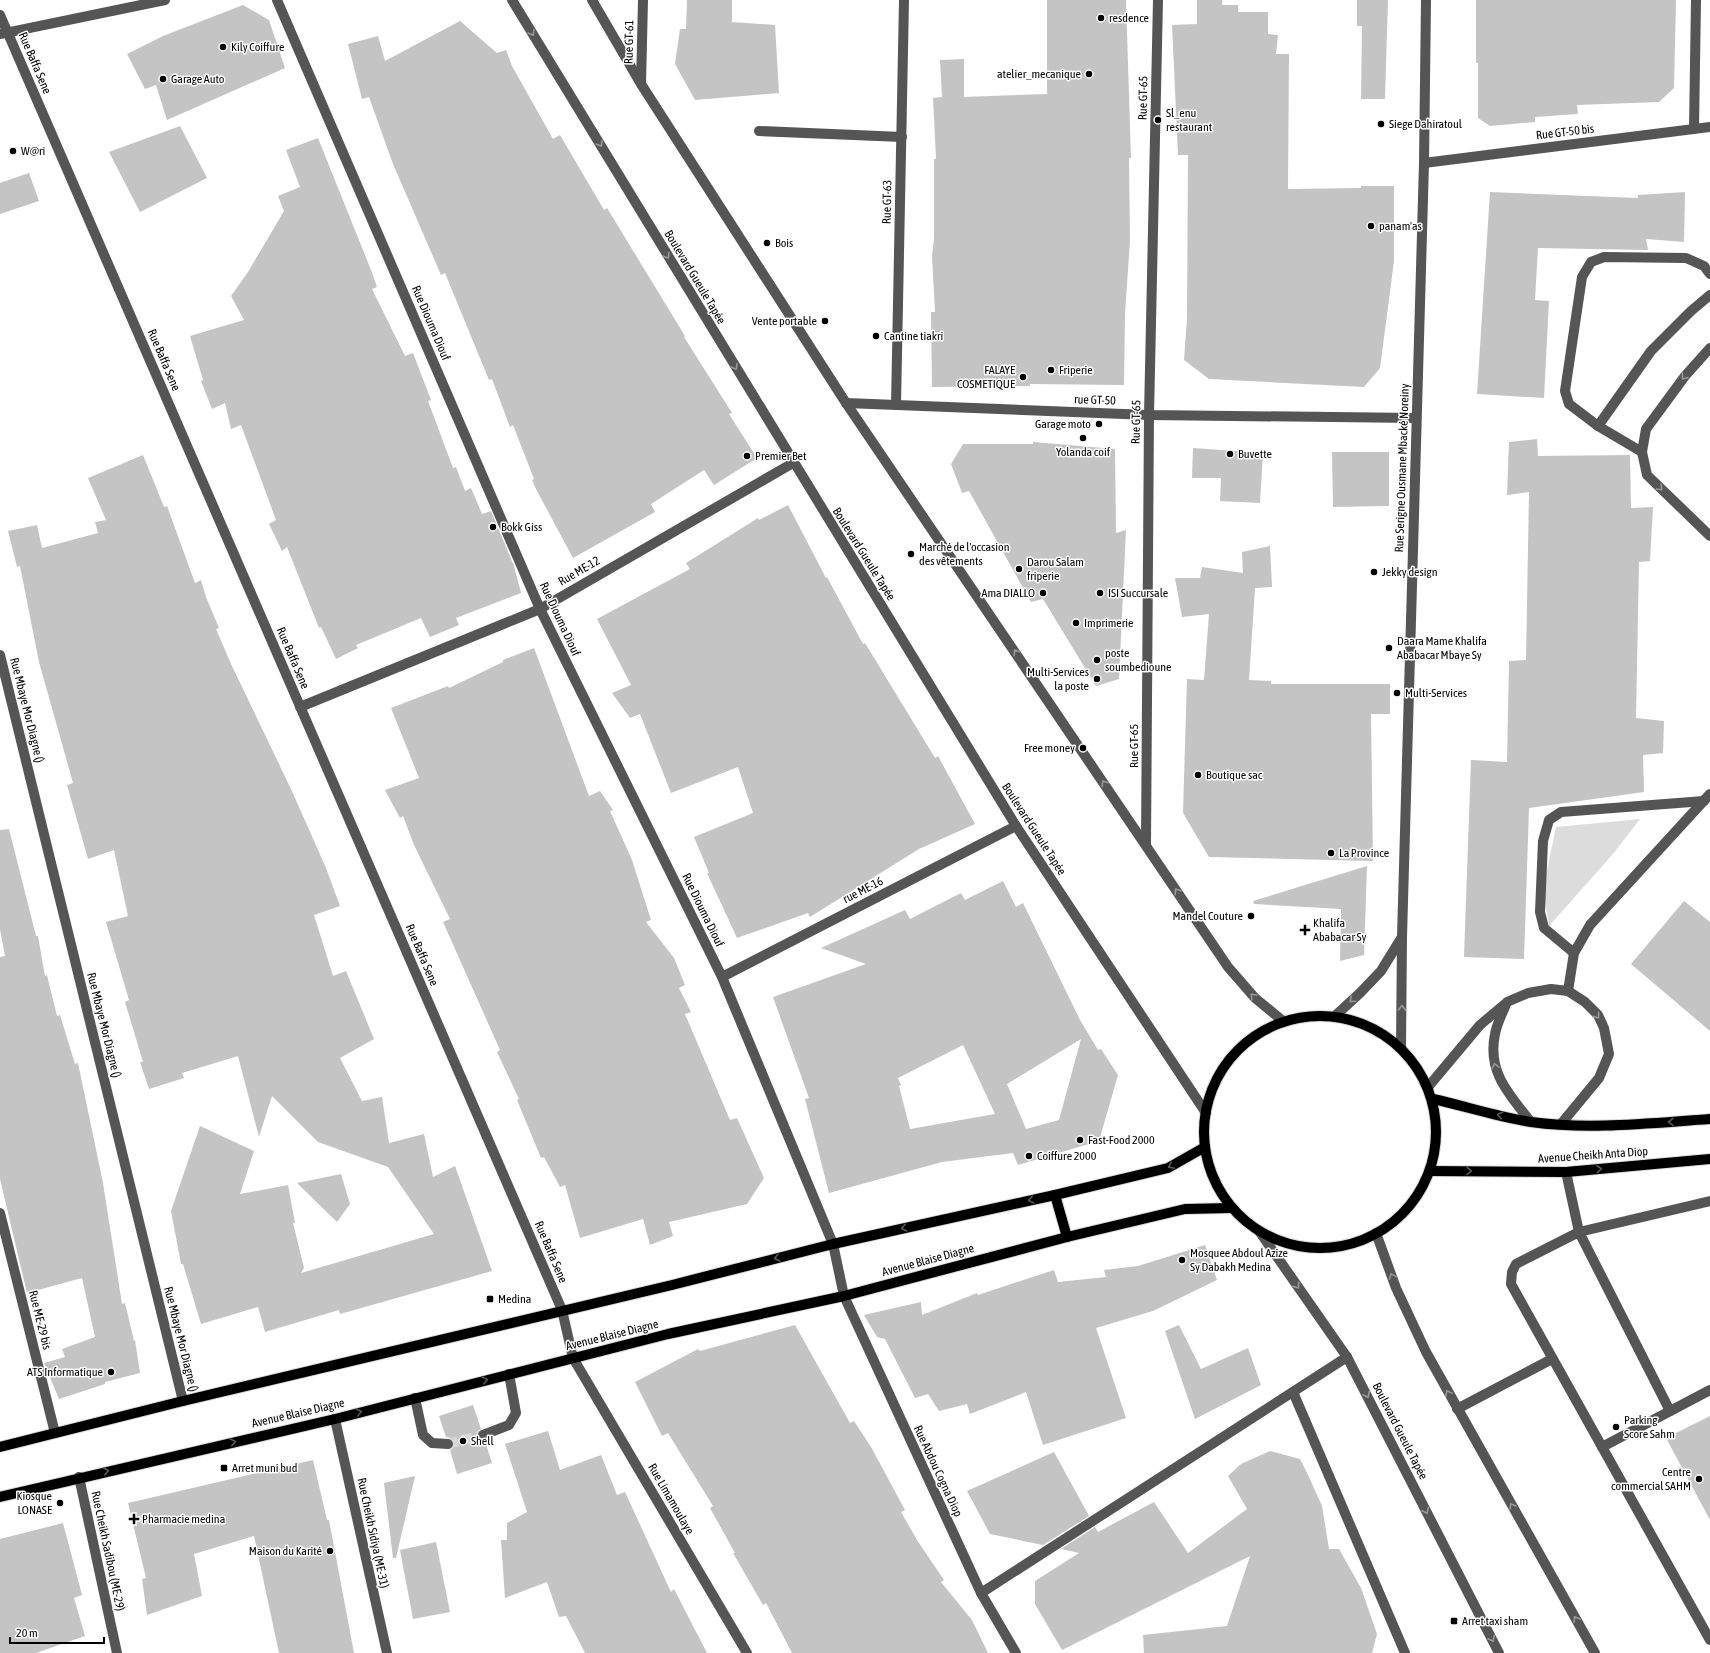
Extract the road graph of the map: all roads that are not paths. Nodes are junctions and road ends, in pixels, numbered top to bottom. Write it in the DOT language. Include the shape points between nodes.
graph roads {
  1 [pos="165,0"];
  2 [pos="277,0"];
  3 [pos="512,0"];
  4 [pos="592,0"];
  5 [pos="643,0"];
  6 [pos="904,0"];
  7 [pos="1158,0"];
  8 [pos="1426,0"];
  9 [pos="1696,0"];
  10 [pos="0,15"];
  11 [pos="4,34"];
  12 [pos="641,84"];
  13 [pos="1710,126"];
  14 [pos="1694,128"];
  15 [pos="759,131"];
  16 [pos="902,137"];
  17 [pos="1424,163"];
  18 [pos="1710,274"];
  19 [pos="1710,294"];
  20 [pos="1710,348"];
  21 [pos="846,403"];
  22 [pos="896,405"];
  23 [pos="1149,415"];
  24 [pos="1416,418"];
  25 [pos="1598,426"];
  26 [pos="1642,452"];
  27 [pos="793,463"];
  28 [pos="1710,536"];
  29 [pos="540,609"];
  30 [pos="0,655"];
  31 [pos="300,707"];
  32 [pos="1707,797"];
  33 [pos="1016,826"];
  34 [pos="1146,844"];
  35 [pos="1402,937"];
  36 [pos="1574,953"];
  37 [pos="722,977"];
  38 [pos="1568,991"];
  39 [pos="1507,1002"];
  40 [pos="1335,1016"];
  41 [pos="1283,1021"];
  42 [pos="1401,1047"];
  43 [pos="1428,1087"];
  44 [pos="1433,1099"];
  45 [pos="1206,1113"];
  46 [pos="1710,1119"];
  47 [pos="1530,1122"];
  48 [pos="1561,1124"];
  49 [pos="1205,1147"];
  50 [pos="1710,1159"];
  51 [pos="1430,1171"];
  52 [pos="1566,1172"];
  53 [pos="1055,1195"];
  54 [pos="1710,1201"];
  55 [pos="1232,1208"];
  56 [pos="0,1213"];
  57 [pos="1259,1231"];
  58 [pos="1578,1232"];
  59 [pos="1376,1233"];
  60 [pos="1067,1238"];
  61 [pos="833,1244"];
  62 [pos="844,1296"];
  63 [pos="562,1310"];
  64 [pos="1347,1357"];
  65 [pos="573,1358"];
  66 [pos="1552,1359"];
  67 [pos="509,1374"];
  68 [pos="1710,1390"];
  69 [pos="1293,1392"];
  70 [pos="416,1398"];
  71 [pos="183,1401"];
  72 [pos="1457,1409"];
  73 [pos="1670,1411"];
  74 [pos="335,1419"];
  75 [pos="55,1433"];
  76 [pos="483,1435"];
  77 [pos="448,1444"];
  78 [pos="1602,1446"];
  79 [pos="0,1447"];
  80 [pos="78,1477"];
  81 [pos="0,1497"];
  82 [pos="981,1593"];
  83 [pos="1710,1640"];
  84 [pos="117,1653"];
  85 [pos="387,1653"];
  86 [pos="747,1653"];
  87 [pos="1016,1653"];
  88 [pos="1405,1653"];
  89 [pos="1499,1653"];
  90 [pos="1595,1653"];
  1 -- 11 [label="street"];
  2 -- 29 [label="street, Rue Diouma Diouf"];
  3 -- 27 [label="street, Boulevard Gueule Tapée, one-way"];
  4 -- 12 [label="street"];
  5 -- 12 [label="street, Rue GT-61"];
  6 -- 16 [label="street, Rue GT-63"];
  7 -- 23 [label="street, Rue GT-65"];
  8 -- 17 [label="street, Rue Serigne Ousmane Mbacké Noreiny"];
  9 -- 14 [label="street"];
  10 -- 11 [label="street, Rue Baffa Sene"];
  11 -- 31 [label="street, Rue Baffa Sene"];
  12 -- 21 [label="street"];
  13 -- 14 [label="street, Rue GT-50 bis"];
  14 -- 17 [label="street, Rue GT-50 bis"];
  15 -- 16 [label="street"];
  16 -- 22 [label="street, Rue GT-63"];
  17 -- 24 [label="street, Rue Serigne Ousmane Mbacké Noreiny"];
  18 -- 25 [label="street" via="1704,266 1686,258 1604,257 1591,262 1582,277 1565,391 1569,404"];
  19 -- 25 [label="street" via="1651,351"];
  20 -- 26 [label="street, one-way" via="1685,376 1646,429"];
  21 -- 22 [label="street, rue GT-50"];
  34 -- 21 [label="street, one-way"];
  22 -- 23 [label="street, rue GT-50"];
  23 -- 24 [label="street, rue GT-50"];
  23 -- 34 [label="street, Rue GT-65"];
  24 -- 35 [label="street, Rue Serigne Ousmane Mbacké Noreiny"];
  25 -- 26 [label="street"];
  26 -- 28 [label="street, one-way" via="1647,475"];
  27 -- 29 [label="street, Rue ME-12"];
  27 -- 33 [label="street, Boulevard Gueule Tapée"];
  29 -- 31 [label="street, Rue ME-12"];
  29 -- 37 [label="street, Rue Diouma Diouf"];
  30 -- 71 [label="street, Rue Mbaye Mor Diagne ()"];
  31 -- 63 [label="street, Rue Baffa Sene"];
  32 -- 36 [label="street" via="1590,924"];
  32 -- 36 [label="street" via="1561,812 1549,820 1543,841 1540,912 1544,928"];
  33 -- 37 [label="street, rue ME-16"];
  33 -- 45 [label="street, Boulevard Gueule Tapée"];
  41 -- 34 [label="street, one-way" via="1255,998 1228,967"];
  35 -- 40 [label="street, one-way" via="1380,971"];
  42 -- 35 [label="street, one-way"];
  36 -- 38 [label="street"];
  37 -- 61 [label="street, Rue Diouma Diouf"];
  38 -- 39 [label="street" via="1551,989 1528,993"];
  38 -- 48 [label="street, one-way" via="1585,1002 1598,1015 1604,1028 1608,1054 1599,1078"];
  39 -- 43 [label="street" via="1480,1025"];
  47 -- 39 [label="street, one-way" via="1499,1080 1493,1062 1495,1034"];
  40 -- 41 [label="main road" via="1300,1017"];
  40 -- 42 [label="main road" via="1371,1026"];
  41 -- 45 [label="main road" via="1258,1034 1231,1057 1211,1093"];
  42 -- 43 [label="main road" via="1412,1059"];
  43 -- 44 [label="main road"];
  47 -- 44 [label="main road, one-way"];
  44 -- 51 [label="main road" via="1436,1148"];
  45 -- 49 [label="main road"];
  46 -- 48 [label="main road, one-way" via="1612,1126"];
  47 -- 48 [label="main road"];
  49 -- 53 [label="main road, one-way" via="1168,1168"];
  49 -- 55 [label="main road" via="1214,1180"];
  52 -- 50 [label="main road, Avenue Cheikh Anta Diop, one-way"];
  51 -- 52 [label="main road, Avenue Cheikh Anta Diop, one-way"];
  51 -- 59 [label="main road" via="1409,1207 1394,1222"];
  52 -- 58 [label="street"];
  53 -- 60 [label="main road"];
  53 -- 61 [label="main road, one-way"];
  54 -- 58 [label="street"];
  55 -- 57 [label="main road"];
  55 -- 60 [label="main road, Avenue Blaise Diagne" via="1185,1209"];
  56 -- 75 [label="street, Rue ME-29 bis"];
  57 -- 59 [label="main road" via="1291,1245 1309,1248 1344,1246"];
  57 -- 64 [label="street, Boulevard Gueule Tapée, one-way"];
  58 -- 66 [label="street" via="1516,1264 1512,1272 1511,1284"];
  58 -- 73 [label="street"];
  72 -- 59 [label="street, one-way" via="1426,1352"];
  60 -- 62 [label="main road, Avenue Blaise Diagne"];
  61 -- 62 [label="street, Rue Abdou Cogna Diop"];
  61 -- 63 [label="main road, one-way"];
  62 -- 65 [label="main road, Avenue Blaise Diagne" via="668,1334"];
  62 -- 82 [label="street, Rue Abdou Cogna Diop"];
  63 -- 65 [label="street, Rue Baffa Sene"];
  63 -- 71 [label="main road"];
  64 -- 69 [label="street"];
  64 -- 89 [label="street, Boulevard Gueule Tapée, one-way"];
  65 -- 67 [label="main road, Avenue Blaise Diagne"];
  65 -- 86 [label="street, Rue Limamoulaye"];
  66 -- 72 [label="street"];
  66 -- 78 [label="street"];
  70 -- 67 [label="main road, Avenue Blaise Diagne, one-way"];
  67 -- 76 [label="street" via="516,1413 509,1425"];
  68 -- 73 [label="street"];
  69 -- 82 [label="street"];
  69 -- 88 [label="street"];
  74 -- 70 [label="main road, Avenue Blaise Diagne, one-way"];
  70 -- 77 [label="street" via="423,1435 432,1443"];
  71 -- 75 [label="main road"];
  90 -- 72 [label="street, one-way"];
  73 -- 78 [label="street"];
  80 -- 74 [label="main road, Avenue Blaise Diagne, one-way"];
  74 -- 85 [label="street, Rue Cheikh Sidiya (ME-31)"];
  75 -- 79 [label="main road"];
  78 -- 83 [label="street"];
  80 -- 81 [label="main road, Avenue Blaise Diagne"];
  80 -- 84 [label="street, Rue Cheikh Sadibou (ME-29)"];
  82 -- 87 [label="street, Rue Abdou Cogna Diop"];
}
